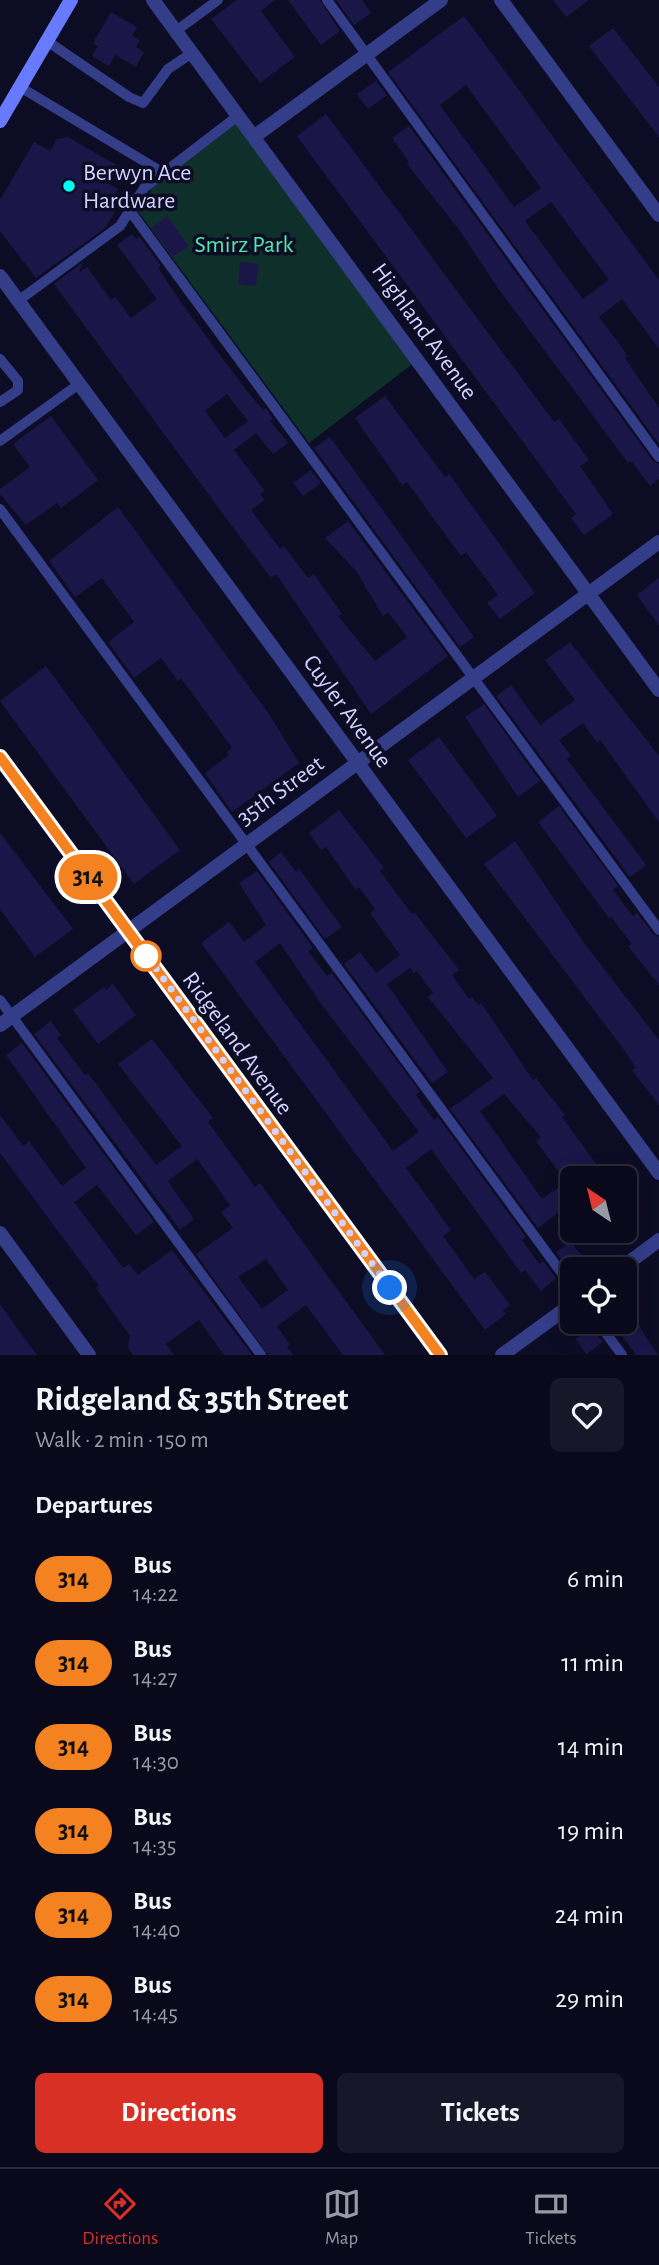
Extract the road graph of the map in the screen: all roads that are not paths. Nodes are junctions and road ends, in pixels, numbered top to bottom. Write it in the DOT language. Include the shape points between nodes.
graph roads {
  1 [pos="71,0"];
  2 [pos="153,0"];
  3 [pos="218,0"];
  4 [pos="327,0"];
  5 [pos="440,0"];
  6 [pos="501,0"];
  7 [pos="176,31"];
  8 [pos="47,41"];
  9 [pos="192,53"];
  10 [pos="366,54"];
  11 [pos="20,87"];
  12 [pos="239,115"];
  13 [pos="0,121"];
  14 [pos="255,136"];
  15 [pos="162,172"];
  16 [pos="130,211"];
  17 [pos="659,215"];
  18 [pos="0,276"];
  19 [pos="18,301"];
  20 [pos="0,359"];
  21 [pos="79,384"];
  22 [pos="0,402"];
  23 [pos="0,441"];
  24 [pos="659,457"];
  25 [pos="0,509"];
  26 [pos="659,542"];
  27 [pos="588,594"];
  28 [pos="474,678"];
  29 [pos="659,690"];
  30 [pos="0,757"];
  31 [pos="357,762"];
  32 [pos="245,844"];
  33 [pos="127,930"];
  34 [pos="659,930"];
  35 [pos="0,1000"];
  36 [pos="6,1021"];
  37 [pos="659,1172"];
  38 [pos="0,1233"];
  39 [pos="659,1240"];
  40 [pos="636,1257"];
  41 [pos="560,1271"];
  42 [pos="560,1313"];
  43 [pos="607,1334"];
  44 [pos="89,1355"];
  45 [pos="261,1355"];
  46 [pos="440,1355"];
  47 [pos="502,1355"];
  48 [pos="622,1355"];
  1 -- 8 [label="main road"];
  2 -- 7 [label="street, Highland Avenue"];
  3 -- 7 [label="lane"];
  4 -- 10 [label="lane"];
  5 -- 10 [label="street"];
  6 -- 17 [label="street"];
  7 -- 9 [label="street, Highland Avenue"];
  8 -- 9 [label="lane" via="143,103 168,69"];
  8 -- 11 [label="main road"];
  9 -- 12 [label="street, Highland Avenue"];
  10 -- 14 [label="street"];
  10 -- 24 [label="lane"];
  11 -- 13 [label="main road"];
  11 -- 15 [label="lane"];
  12 -- 14 [label="street, Highland Avenue"];
  12 -- 15 [label="lane"];
  14 -- 27 [label="street, Highland Avenue"];
  15 -- 16 [label="lane" via="144,188"];
  16 -- 19 [label="lane" via="120,226"];
  16 -- 28 [label="lane"];
  18 -- 19 [label="street, Cuyler Avenue"];
  19 -- 21 [label="street, Cuyler Avenue"];
  20 -- 22 [label="lane" via="18,381 18,390"];
  21 -- 23 [label="lane"];
  21 -- 31 [label="street, Cuyler Avenue"];
  25 -- 32 [label="lane"];
  26 -- 27 [label="street, 35th Street"];
  27 -- 28 [label="street, 35th Street"];
  27 -- 29 [label="street, Highland Avenue"];
  28 -- 31 [label="street, 35th Street"];
  28 -- 34 [label="lane"];
  30 -- 33 [label="street, Ridgeland Avenue"];
  31 -- 32 [label="street, 35th Street"];
  31 -- 37 [label="street, Cuyler Avenue"];
  32 -- 33 [label="street, 35th Street"];
  32 -- 41 [label="lane"];
  33 -- 36 [label="street, 35th Street"];
  33 -- 46 [label="street, Ridgeland Avenue"];
  35 -- 36 [label="lane"];
  36 -- 45 [label="lane"];
  38 -- 44 [label="street"];
  39 -- 40 [label="street"];
  42 -- 47 [label="street"];
  43 -- 48 [label="lane"];
}
